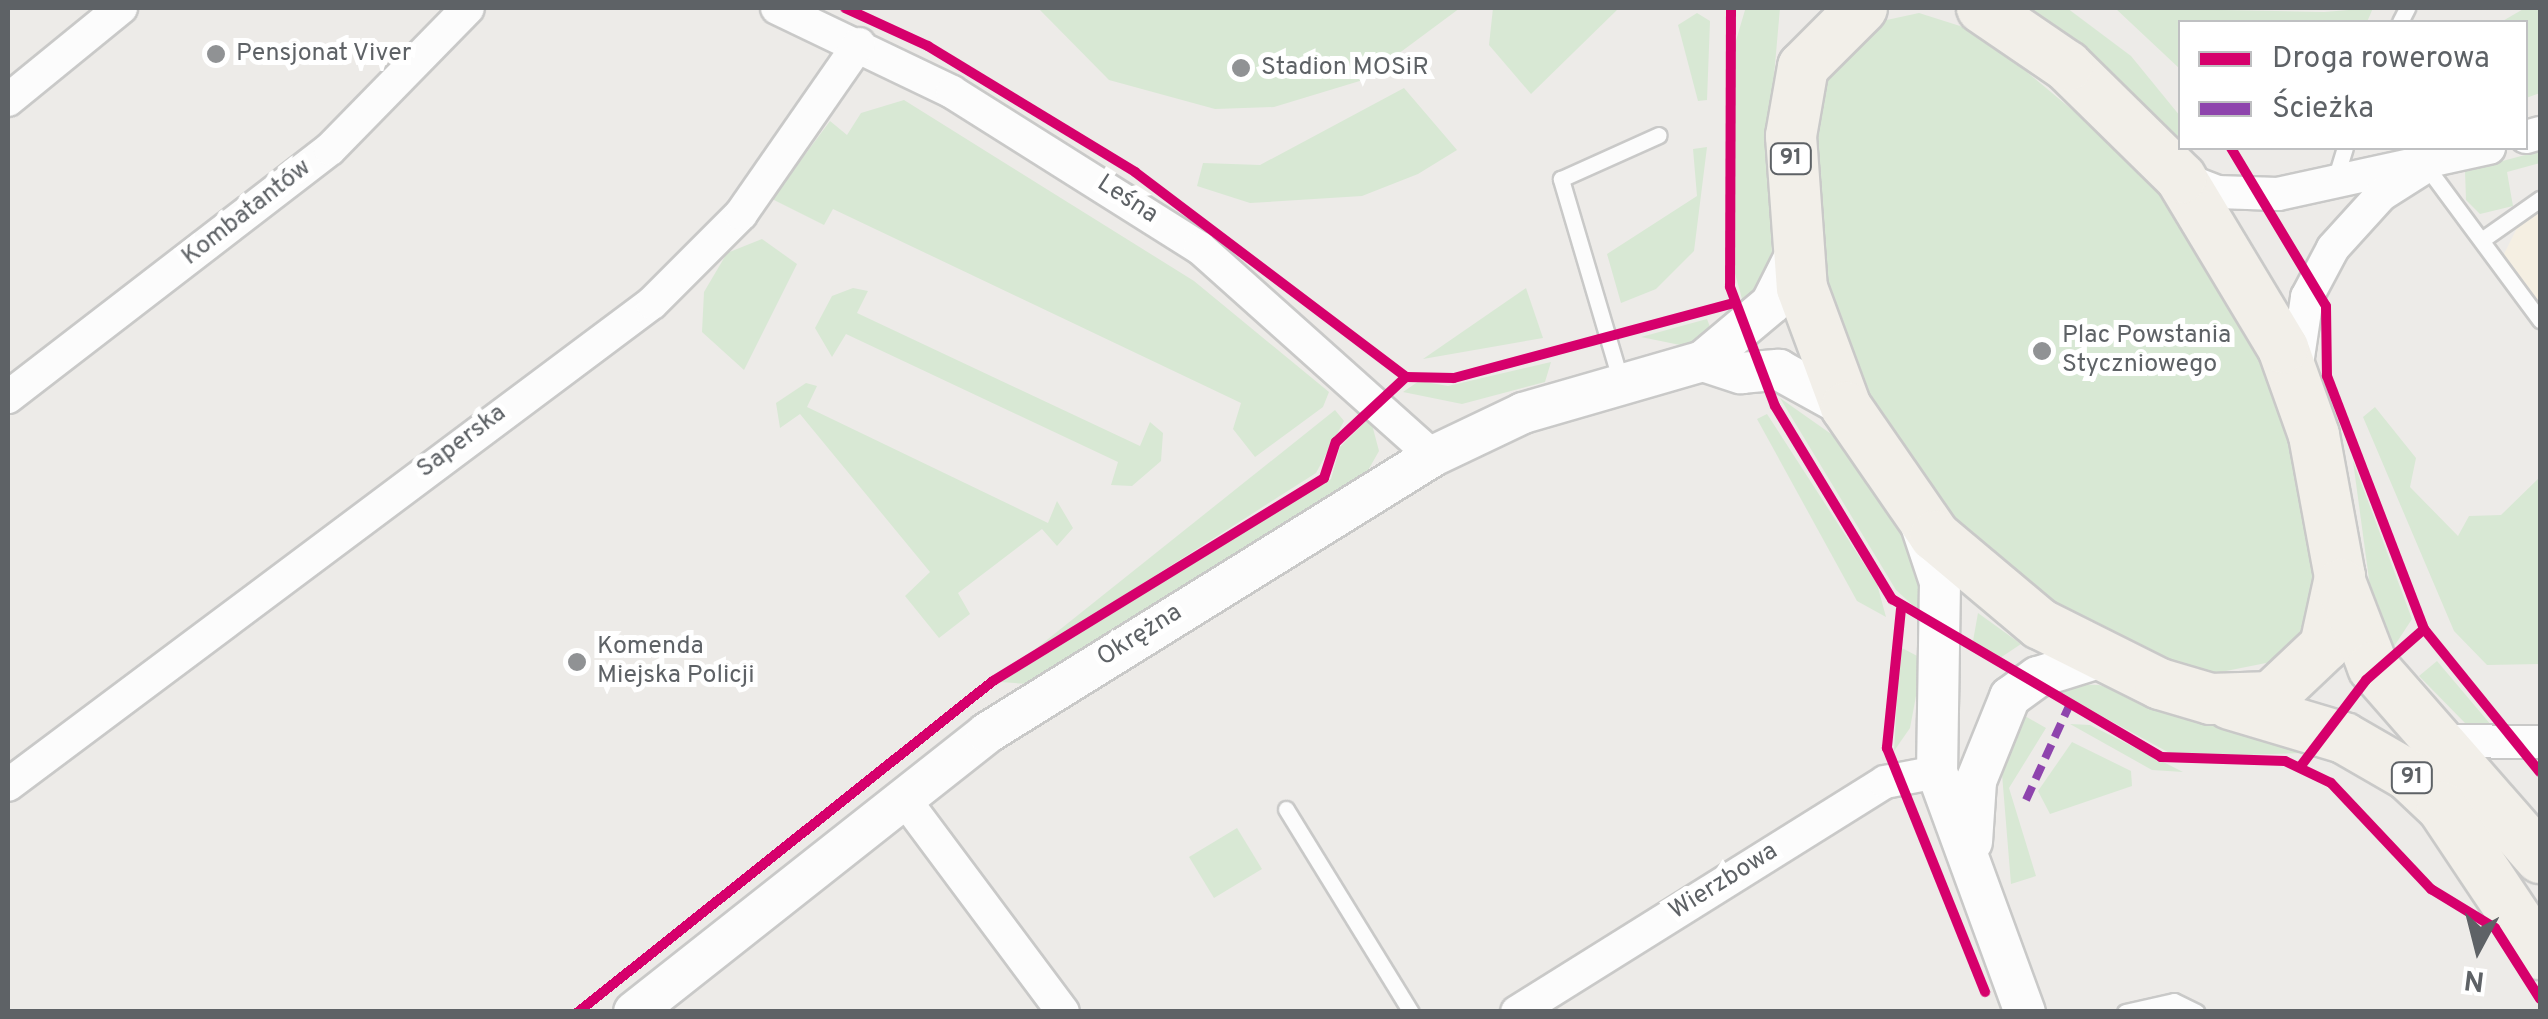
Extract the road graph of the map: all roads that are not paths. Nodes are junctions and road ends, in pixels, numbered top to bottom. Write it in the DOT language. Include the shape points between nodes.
graph roads {
  1 [pos="121,8"];
  2 [pos="468,8"];
  3 [pos="777,8"];
  4 [pos="1806,8"];
  5 [pos="1862,8"];
  6 [pos="1982,8"];
  7 [pos="859,44"];
  8 [pos="1803,67"];
  9 [pos="8,100"];
  10 [pos="1659,136"];
  11 [pos="2344,150"];
  12 [pos="2481,150"];
  13 [pos="2426,166"];
  14 [pos="2182,178"];
  15 [pos="2336,180"];
  16 [pos="2540,199"];
  17 [pos="2483,239"];
  18 [pos="1796,252"];
  19 [pos="2540,320"];
  20 [pos="1703,361"];
  21 [pos="1621,382"];
  22 [pos="2297,384"];
  23 [pos="8,397"];
  24 [pos="1846,407"];
  25 [pos="1434,456"];
  26 [pos="1912,510"];
  27 [pos="2340,576"];
  28 [pos="2099,658"];
  29 [pos="2211,699"];
  30 [pos="2443,742"];
  31 [pos="2540,742"];
  32 [pos="1937,772"];
  33 [pos="8,784"];
  34 [pos="902,796"];
  35 [pos="1286,810"];
  36 [pos="1972,855"];
  37 [pos="2540,858"];
  38 [pos="2540,954"];
  39 [pos="634,1012"];
  40 [pos="1063,1012"];
  41 [pos="1411,1012"];
  42 [pos="1516,1012"];
  43 [pos="2025,1012"];
  44 [pos="2125,1012"];
  45 [pos="2197,1012"];
  1 -- 9 [label="street"];
  2 -- 23 [label="street, Kombatantów" via="330,149"];
  3 -- 7 [label="street, Leśna"];
  4 -- 8 [label="main road, 91"];
  5 -- 8 [label="main road"];
  6 -- 14 [label="main road, 91" via="2066,66"];
  7 -- 25 [label="street, Leśna" via="1034,139 1200,248"];
  7 -- 33 [label="street, Saperska" via="742,214 652,303"];
  8 -- 18 [label="main road, 91" via="1791,136"];
  10 -- 21 [label="lane" via="1562,179"];
  11 -- 15 [label="lane"];
  12 -- 13 [label="street"];
  13 -- 15 [label="street"];
  13 -- 17 [label="lane"];
  13 -- 22 [label="street" via="2381,195 2333,248 2307,297"];
  14 -- 15 [label="street" via="2251,196"];
  14 -- 22 [label="main road, 91" via="2234,256"];
  16 -- 17 [label="lane"];
  17 -- 19 [label="lane"];
  18 -- 20 [label="street, Okrężna" via="1771,304"];
  18 -- 24 [label="main road, 91" via="1820,354"];
  20 -- 21 [label="street, Okrężna"];
  20 -- 24 [label="street, Okrężna" via="1741,373 1780,370"];
  21 -- 25 [label="street, Okrężna" via="1523,413"];
  22 -- 27 [label="main road, 91"];
  24 -- 26 [label="main road, 91"];
  25 -- 34 [label="street, Okrężna" via="1070,680"];
  26 -- 28 [label="main road, 91" via="1992,590"];
  26 -- 32 [label="street" via="1940,582"];
  27 -- 29 [label="main road" via="2325,646 2290,688"];
  27 -- 30 [label="main road, 91" via="2363,652"];
  28 -- 29 [label="main road, 91"];
  28 -- 36 [label="street" via="2038,677 1998,715 1973,791"];
  29 -- 38 [label="main road, 91" via="2344,738 2408,775 2442,807"];
  30 -- 31 [label="street"];
  30 -- 37 [label="main road, 91"];
  32 -- 36 [label="street"];
  32 -- 42 [label="street, Wierzbowa" via="1884,782"];
  34 -- 39 [label="street, Okrężna"];
  34 -- 40 [label="street"];
  35 -- 41 [label="lane"];
  36 -- 43 [label="street"];
  44 -- 45 [label="lane" via="2174,1001"];
}
